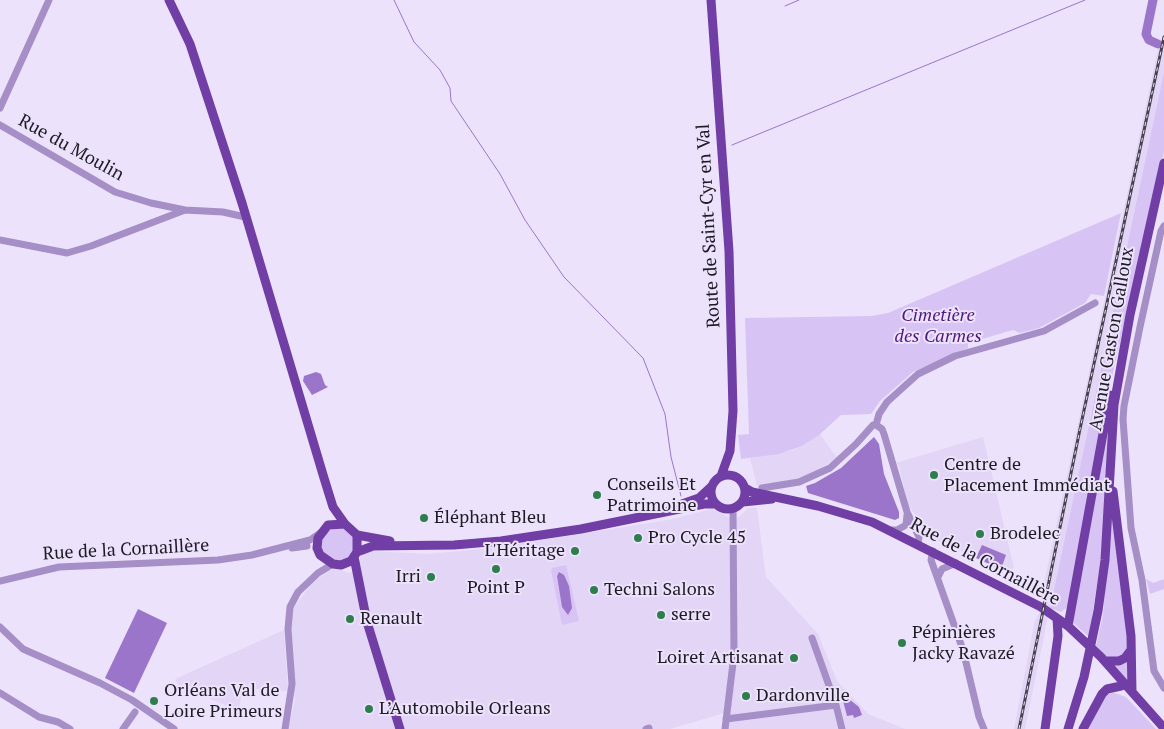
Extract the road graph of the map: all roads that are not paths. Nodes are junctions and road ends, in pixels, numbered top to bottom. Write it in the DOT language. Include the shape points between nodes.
graph roads {
  1 [pos="50,0"];
  2 [pos="168,0"];
  3 [pos="711,0"];
  4 [pos="0,108"];
  5 [pos="0,125"];
  6 [pos="1164,163"];
  7 [pos="185,210"];
  8 [pos="245,216"];
  9 [pos="1162,228"];
  10 [pos="0,240"];
  11 [pos="1095,303"];
  12 [pos="1120,367"];
  13 [pos="876,425"];
  14 [pos="730,451"];
  15 [pos="1110,458"];
  16 [pos="733,475"];
  17 [pos="721,476"];
  18 [pos="324,478"];
  19 [pos="712,485"];
  20 [pos="745,488"];
  21 [pos="762,488"];
  22 [pos="780,498"];
  23 [pos="743,502"];
  24 [pos="716,504"];
  25 [pos="733,509"];
  26 [pos="907,512"];
  27 [pos="663,513"];
  28 [pos="345,524"];
  29 [pos="328,525"];
  30 [pos="890,530"];
  31 [pos="320,533"];
  32 [pos="357,534"];
  33 [pos="918,544"];
  34 [pos="405,545"];
  35 [pos="306,546"];
  36 [pos="933,551"];
  37 [pos="318,552"];
  38 [pos="254,555"];
  39 [pos="348,562"];
  40 [pos="956,563"];
  41 [pos="938,577"];
  42 [pos="0,581"];
  43 [pos="308,583"];
  44 [pos="1069,612"];
  45 [pos="1057,618"];
  46 [pos="0,627"];
  47 [pos="1073,630"];
  48 [pos="1058,636"];
  49 [pos="812,638"];
  50 [pos="1132,650"];
  51 [pos="1103,659"];
  52 [pos="1124,683"];
  53 [pos="1164,688"];
  54 [pos="1132,692"];
  55 [pos="0,693"];
  56 [pos="836,705"];
  57 [pos="134,712"];
  58 [pos="726,719"];
  59 [pos="1164,728"];
  60 [pos="70,729"];
  61 [pos="123,729"];
  62 [pos="174,729"];
  63 [pos="285,729"];
  64 [pos="400,729"];
  65 [pos="725,729"];
  66 [pos="842,729"];
  67 [pos="984,729"];
  68 [pos="1045,729"];
  69 [pos="1068,729"];
  70 [pos="1083,729"];
  1 -- 4 [label="street"];
  2 -- 8 [label="main road" via="190,44"];
  3 -- 14 [label="main road, Route de Saint-Cyr en Val" via="729,251 733,412"];
  5 -- 7 [label="street, Rue du Moulin" via="115,192"];
  6 -- 12 [label="main road, Avenue Gaston Galloux"];
  7 -- 8 [label="street, Rue du Moulin"];
  7 -- 10 [label="street" via="67,253"];
  8 -- 18 [label="main road"];
  9 -- 53 [label="street" via="1123,419 1131,528 1142,580 1154,671"];
  11 -- 13 [label="street" via="1044,331 955,356 918,374 887,402"];
  12 -- 15 [label="main road, Avenue Gaston Galloux"];
  12 -- 44 [label="main road" via="1112,386"];
  13 -- 21 [label="street" via="873,424 830,468 798,482"];
  13 -- 26 [label="street" via="884,434"];
  14 -- 16 [label="main road, Route de Saint-Cyr en Val"];
  14 -- 17 [label="main road, Route de Saint-Cyr en Val"];
  15 -- 50 [label="main road"];
  15 -- 69 [label="main road, Avenue Gaston Galloux" via="1102,588 1092,645"];
  16 -- 17 [label="main road"];
  16 -- 20 [label="main road"];
  17 -- 19 [label="main road"];
  18 -- 28 [label="main road" via="333,507"];
  18 -- 29 [label="main road" via="330,514"];
  19 -- 24 [label="main road" via="711,495"];
  19 -- 27 [label="main road" via="699,498"];
  20 -- 22 [label="main road, Rue de la Cornaillère"];
  20 -- 23 [label="main road"];
  22 -- 23 [label="main road, Rue de la Cornaillère"];
  22 -- 30 [label="main road, Rue de la Cornaillère" via="818,506"];
  23 -- 25 [label="main road"];
  24 -- 25 [label="main road" via="724,509"];
  24 -- 27 [label="main road"];
  25 -- 58 [label="street" via="734,655"];
  26 -- 30 [label="street" via="906,525"];
  26 -- 33 [label="street" via="919,537"];
  27 -- 34 [label="main road" via="501,541"];
  28 -- 29 [label="main road"];
  28 -- 32 [label="main road"];
  29 -- 31 [label="main road"];
  30 -- 33 [label="main road, Rue de la Cornaillère"];
  31 -- 37 [label="main road"];
  31 -- 38 [label="street, Rue de la Cornaillère" via="310,540"];
  32 -- 34 [label="main road"];
  32 -- 39 [label="main road"];
  33 -- 36 [label="main road, Rue de la Cornaillère"];
  34 -- 39 [label="main road" via="373,546"];
  35 -- 37 [label="main road, Rue de la Cornaillère"];
  35 -- 38 [label="street, Rue de la Cornaillère"];
  36 -- 40 [label="main road, Rue de la Cornaillère"];
  36 -- 41 [label="street" via="931,560"];
  37 -- 39 [label="main road"];
  37 -- 43 [label="street" via="319,566"];
  38 -- 42 [label="street, Rue de la Cornaillère" via="194,563 59,567"];
  39 -- 43 [label="street" via="323,569"];
  39 -- 64 [label="main road" via="360,592"];
  40 -- 41 [label="street" via="942,569"];
  40 -- 45 [label="main road, Rue de la Cornaillère"];
  41 -- 67 [label="street" via="963,650"];
  43 -- 63 [label="street" via="295,595 288,614 292,684"];
  44 -- 45 [label="main road"];
  44 -- 47 [label="main road"];
  45 -- 47 [label="main road, Rue de la Cornaillère"];
  45 -- 48 [label="main road"];
  46 -- 62 [label="street" via="23,649 100,683"];
  47 -- 48 [label="main road" via="1063,631"];
  47 -- 51 [label="main road, Rue de la Cornaillère"];
  48 -- 68 [label="main road"];
  49 -- 56 [label="street"];
  50 -- 51 [label="main road" via="1119,661"];
  50 -- 54 [label="main road"];
  51 -- 52 [label="main road, Rue de la Cornaillère"];
  52 -- 54 [label="main road, Rue de la Cornaillère"];
  52 -- 70 [label="main road" via="1102,694"];
  54 -- 59 [label="main road, Rue de la Cornaillère"];
  55 -- 60 [label="street" via="38,716"];
  56 -- 58 [label="street"];
  56 -- 66 [label="street"];
  57 -- 61 [label="street"];
  58 -- 65 [label="street"];
}
